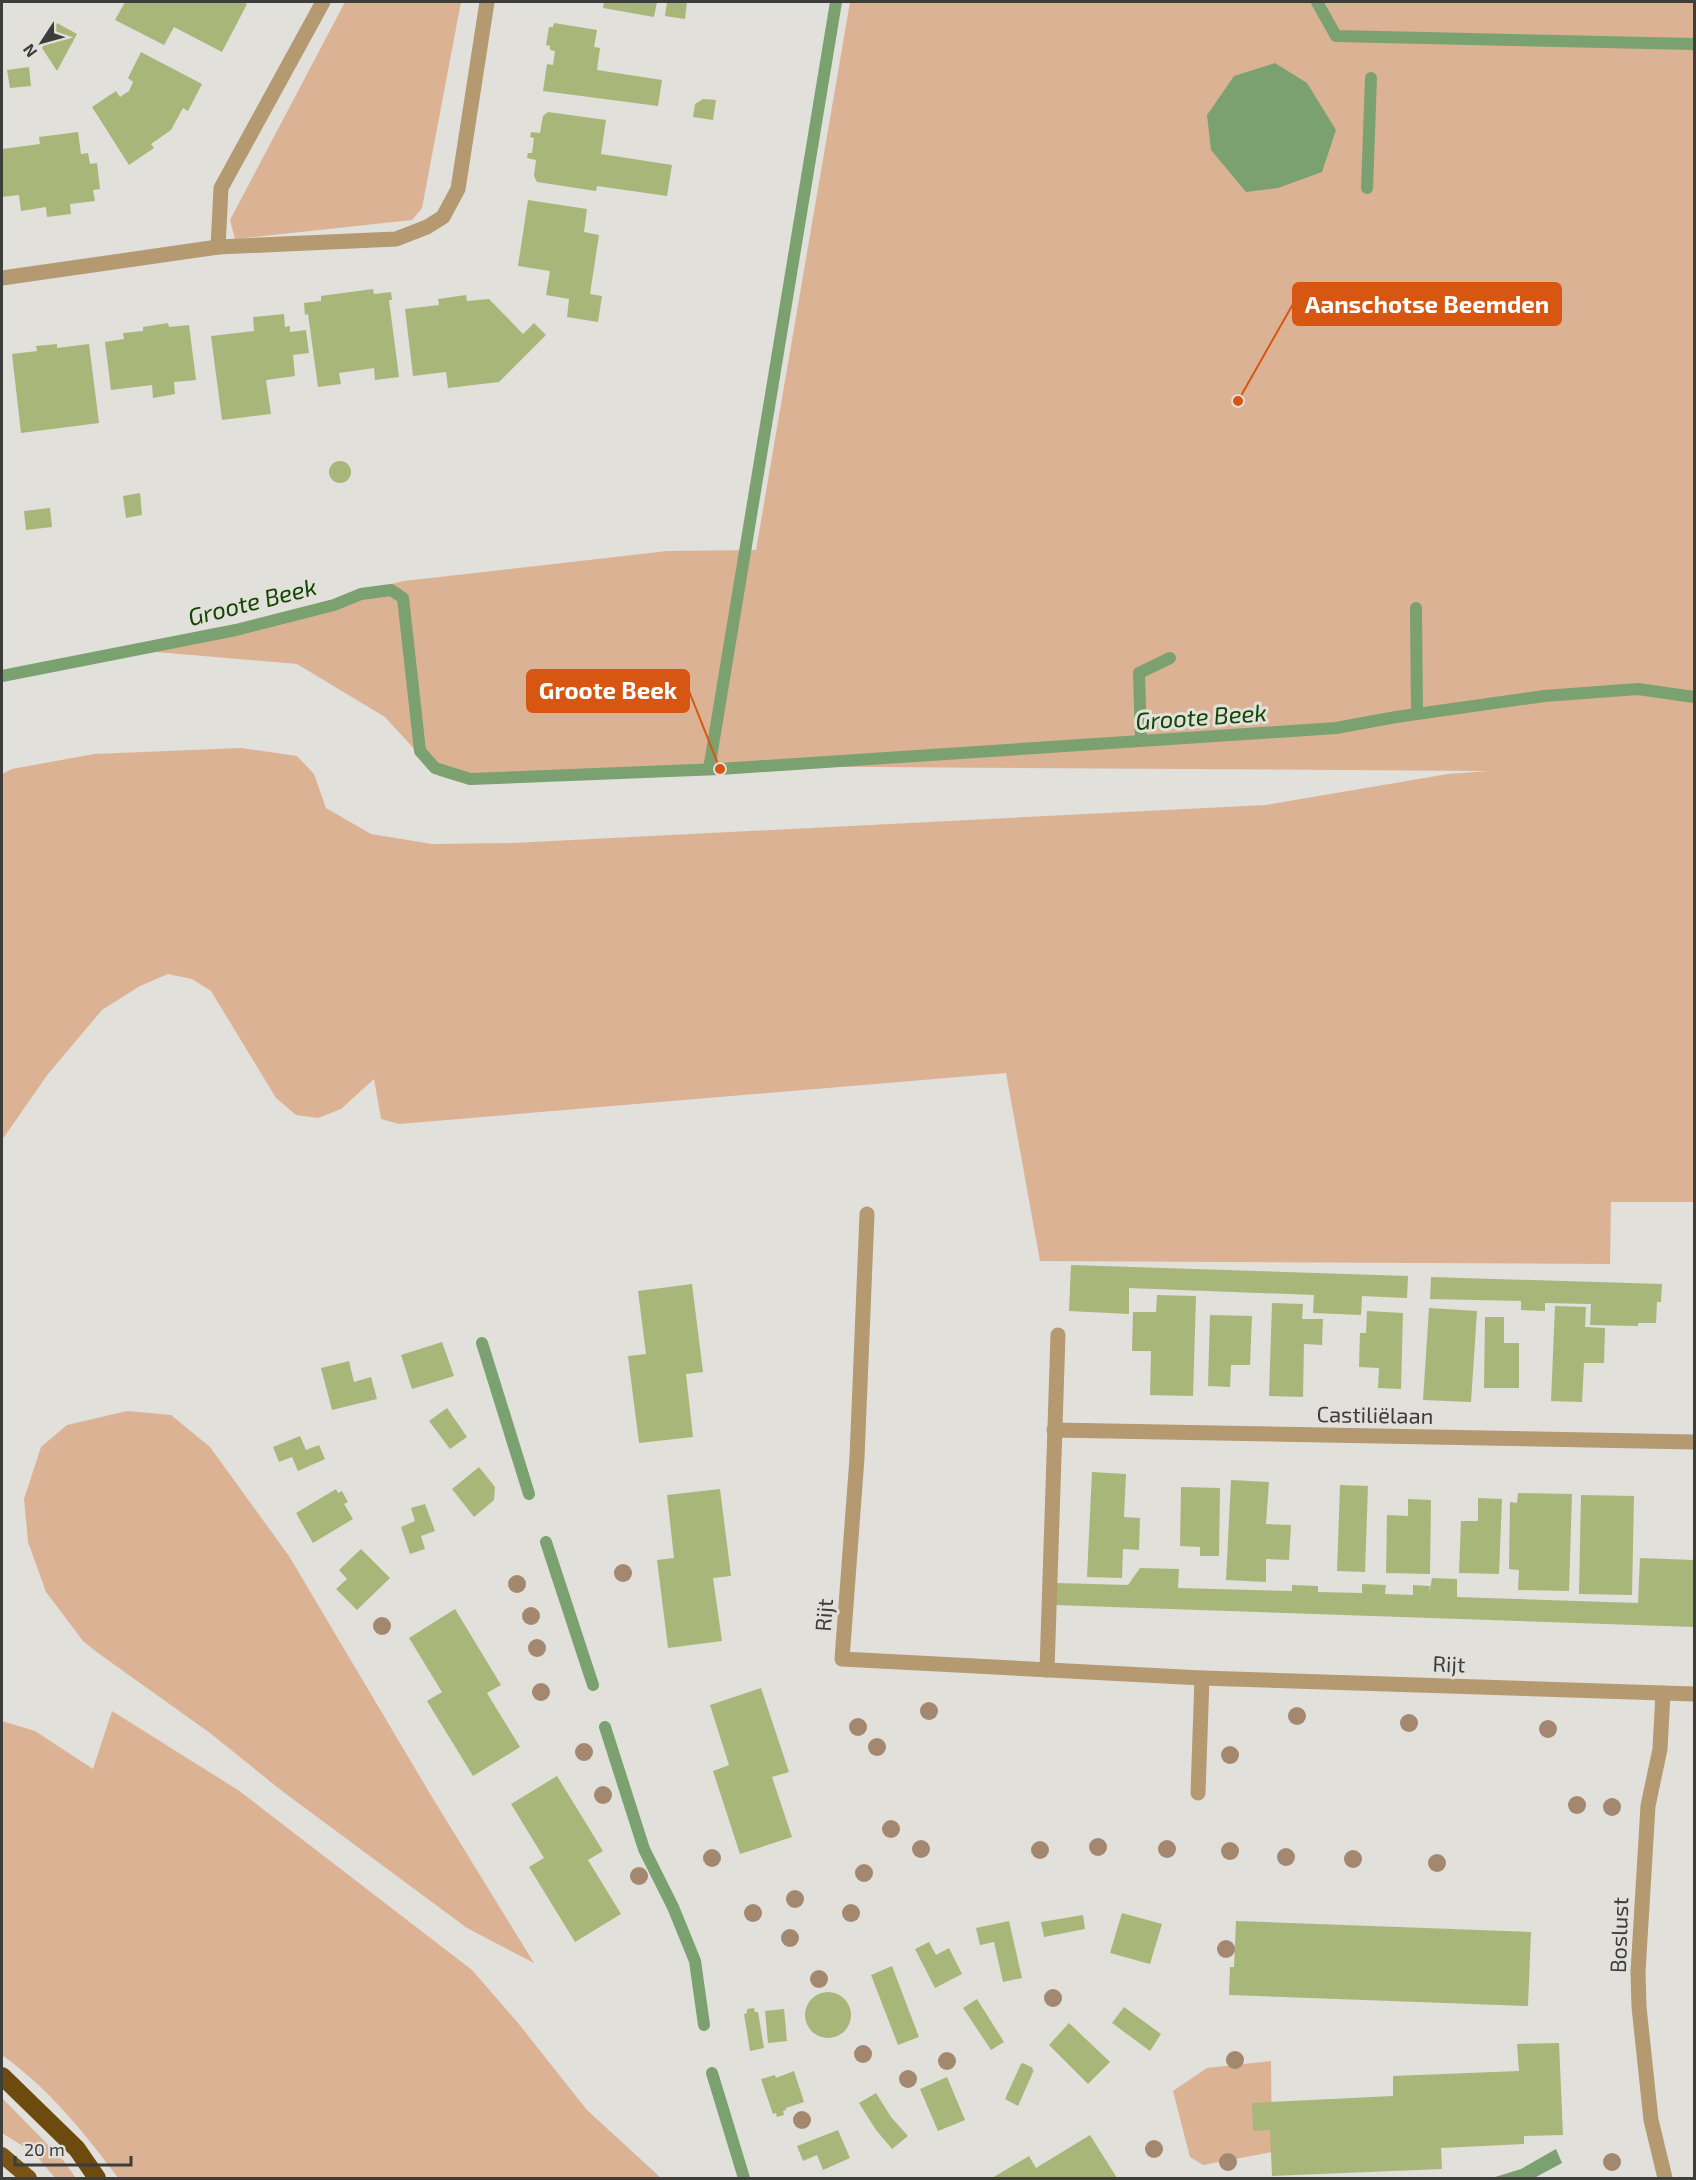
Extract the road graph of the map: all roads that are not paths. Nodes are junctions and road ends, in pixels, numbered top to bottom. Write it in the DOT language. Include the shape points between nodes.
graph roads {
  1 [pos="323,2"];
  2 [pos="487,2"];
  3 [pos="218,247"];
  4 [pos="2,278"];
  5 [pos="867,1214"];
  6 [pos="1058,1335"];
  7 [pos="1054,1430"];
  8 [pos="1695,1442"];
  9 [pos="1047,1670"];
  10 [pos="1202,1678"];
  11 [pos="1663,1693"];
  12 [pos="1695,1694"];
  13 [pos="1198,1793"];
  14 [pos="2,2076"];
  15 [pos="2,2155"];
  16 [pos="29,2178"];
  17 [pos="97,2178"];
  18 [pos="1665,2178"];
  1 -- 3 [label="street" via="221,188"];
  2 -- 3 [label="street" via="458,189 443,217 396,239"];
  3 -- 4 [label="street"];
  5 -- 9 [label="street, Rijt" via="842,1659"];
  6 -- 7 [label="street"];
  7 -- 8 [label="street, Castiliëlaan"];
  7 -- 9 [label="street"];
  9 -- 10 [label="street, Rijt"];
  10 -- 11 [label="street, Rijt"];
  10 -- 13 [label="street"];
  11 -- 12 [label="street, Rijt"];
  11 -- 18 [label="street, Boslust" via="1660,1749 1648,1806 1638,1972 1651,2120"];
  14 -- 17 [label="highway" via="77,2149"];
  15 -- 16 [label="highway"];
}
